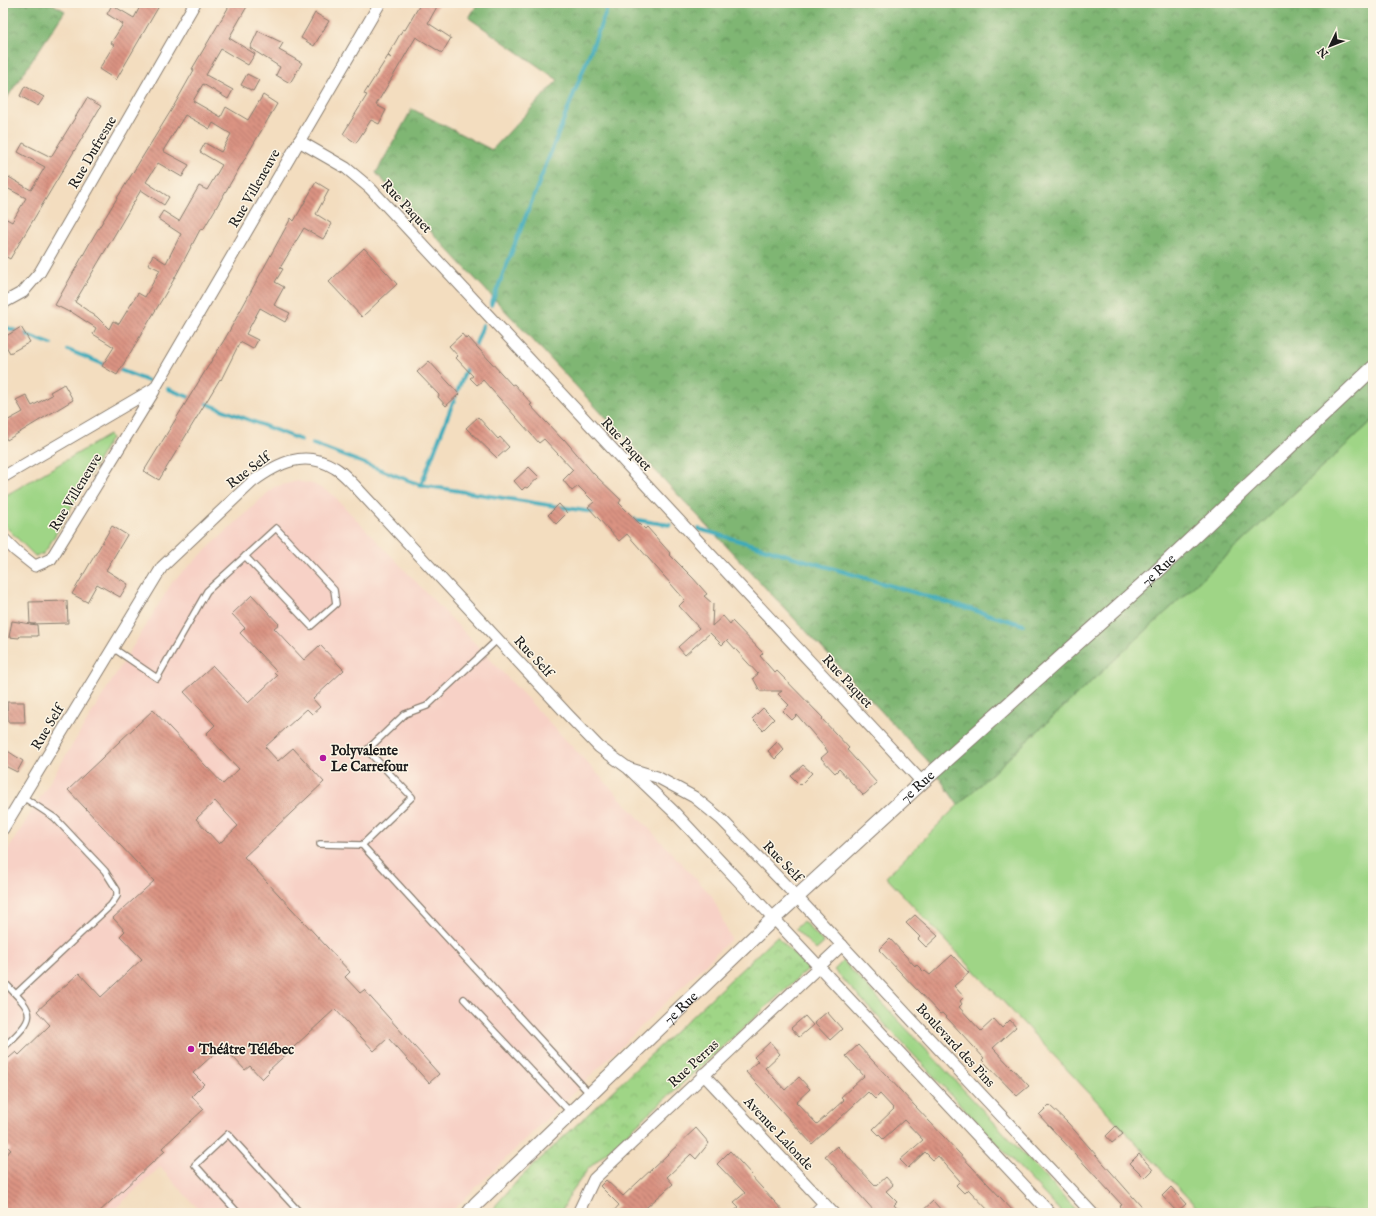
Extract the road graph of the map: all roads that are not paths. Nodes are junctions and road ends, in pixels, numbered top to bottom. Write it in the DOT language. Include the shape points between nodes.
graph roads {
  1 [pos="195,3"];
  2 [pos="380,3"];
  3 [pos="299,141"];
  4 [pos="3,303"];
  5 [pos="1373,368"];
  6 [pos="156,388"];
  7 [pos="3,477"];
  8 [pos="3,538"];
  9 [pos="245,556"];
  10 [pos="498,640"];
  11 [pos="113,648"];
  12 [pos="628,768"];
  13 [pos="922,782"];
  14 [pos="22,797"];
  15 [pos="3,829"];
  16 [pos="320,844"];
  17 [pos="362,845"];
  18 [pos="797,897"];
  19 [pos="773,919"];
  20 [pos="842,945"];
  21 [pos="819,968"];
  22 [pos="3,981"];
  23 [pos="16,994"];
  24 [pos="464,999"];
  25 [pos="3,1048"];
  26 [pos="703,1074"];
  27 [pos="590,1094"];
  28 [pos="571,1113"];
  29 [pos="824,1204"];
  30 [pos="238,1213"];
  31 [pos="300,1213"];
  32 [pos="469,1213"];
  33 [pos="578,1213"];
  34 [pos="815,1213"];
  35 [pos="832,1213"];
  36 [pos="1050,1213"];
  37 [pos="1092,1213"];
  1 -- 4 [label="street, Rue Dufresne" via="40,272 23,292"];
  2 -- 3 [label="street, Rue Villeneuve"];
  3 -- 6 [label="street, Rue Villeneuve"];
  3 -- 13 [label="street, Rue Paquet" via="346,168 370,188"];
  5 -- 13 [label="street, 7e Rue" via="1151,577"];
  6 -- 7 [label="street, Rue Villeneuve"];
  6 -- 8 [label="street, Rue Villeneuve" via="51,559 35,566"];
  9 -- 9 [label="lane" via="311,626 336,604 334,590 276,528"];
  9 -- 11 [label="lane" via="207,591 158,678"];
  10 -- 11 [label="street, Rue Self" via="336,468 305,458 284,462 252,482 162,567"];
  10 -- 12 [label="street, Rue Self" via="599,747"];
  10 -- 17 [label="lane" via="427,706 405,714 367,750 412,797"];
  11 -- 14 [label="street, Rue Self"];
  12 -- 18 [label="street, Rue Self" via="657,777 694,797 721,819"];
  12 -- 19 [label="street, Rue Self"];
  13 -- 18 [label="street, 7e Rue"];
  14 -- 15 [label="street, Rue Self"];
  14 -- 23 [label="lane" via="55,818 105,871 117,890 117,896 111,905"];
  16 -- 17 [label="lane"];
  17 -- 27 [label="lane"];
  18 -- 19 [label="street, 7e Rue"];
  18 -- 20 [label="street, Boulevard des Pins"];
  19 -- 21 [label="street"];
  19 -- 27 [label="street, 7e Rue"];
  20 -- 21 [label="street, Rue Perras"];
  20 -- 37 [label="street, Boulevard des Pins"];
  21 -- 26 [label="street, Rue Perras"];
  21 -- 36 [label="street"];
  22 -- 23 [label="lane"];
  23 -- 25 [label="lane" via="30,1014 29,1021"];
  24 -- 28 [label="lane"];
  26 -- 29 [label="street, Avenue Lalonde"];
  26 -- 33 [label="street, Rue Perras" via="594,1178"];
  27 -- 28 [label="street, 7e Rue"];
  28 -- 32 [label="street, 7e Rue"];
  29 -- 34 [label="street"];
  29 -- 35 [label="street, Avenue Lalonde"];
  30 -- 31 [label="lane" via="195,1165 228,1134"];
}
